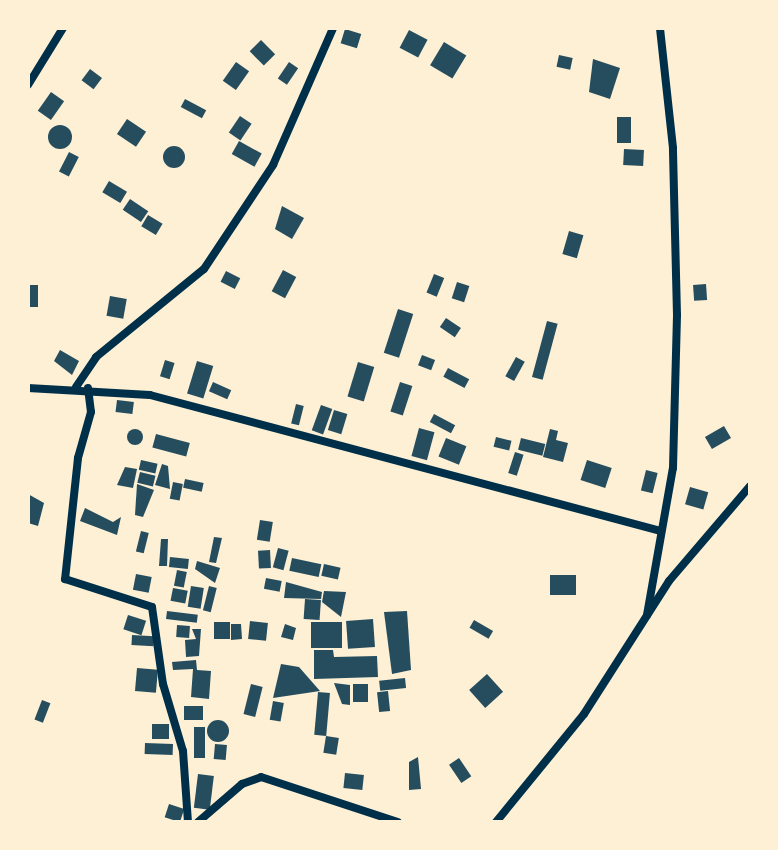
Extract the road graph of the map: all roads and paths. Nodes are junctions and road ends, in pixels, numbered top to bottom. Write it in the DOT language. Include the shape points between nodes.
graph roads {
  1 [pos="63,28"];
  2 [pos="333,28"];
  3 [pos="660,28"];
  4 [pos="28,85"];
  5 [pos="76,387"];
  6 [pos="28,388"];
  7 [pos="88,388"];
  8 [pos="750,486"];
  9 [pos="661,531"];
  10 [pos="646,615"];
  11 [pos="188,822"];
  12 [pos="198,822"];
  13 [pos="398,822"];
  14 [pos="496,822"];
  1 -- 4 [label="street"];
  2 -- 5 [label="street" via="273,165 204,269 96,357"];
  3 -- 9 [label="street" via="673,148 677,315 672,468"];
  5 -- 6 [label="street"];
  5 -- 7 [label="street"];
  7 -- 9 [label="street" via="239,416"];
  7 -- 11 [label="street" via="91,412 78,458 66,579 152,607 163,684 183,751"];
  8 -- 10 [label="street"];
  9 -- 10 [label="street"];
  10 -- 14 [label="street" via="584,714"];
  12 -- 13 [label="street" via="242,784 261,777"];
}
